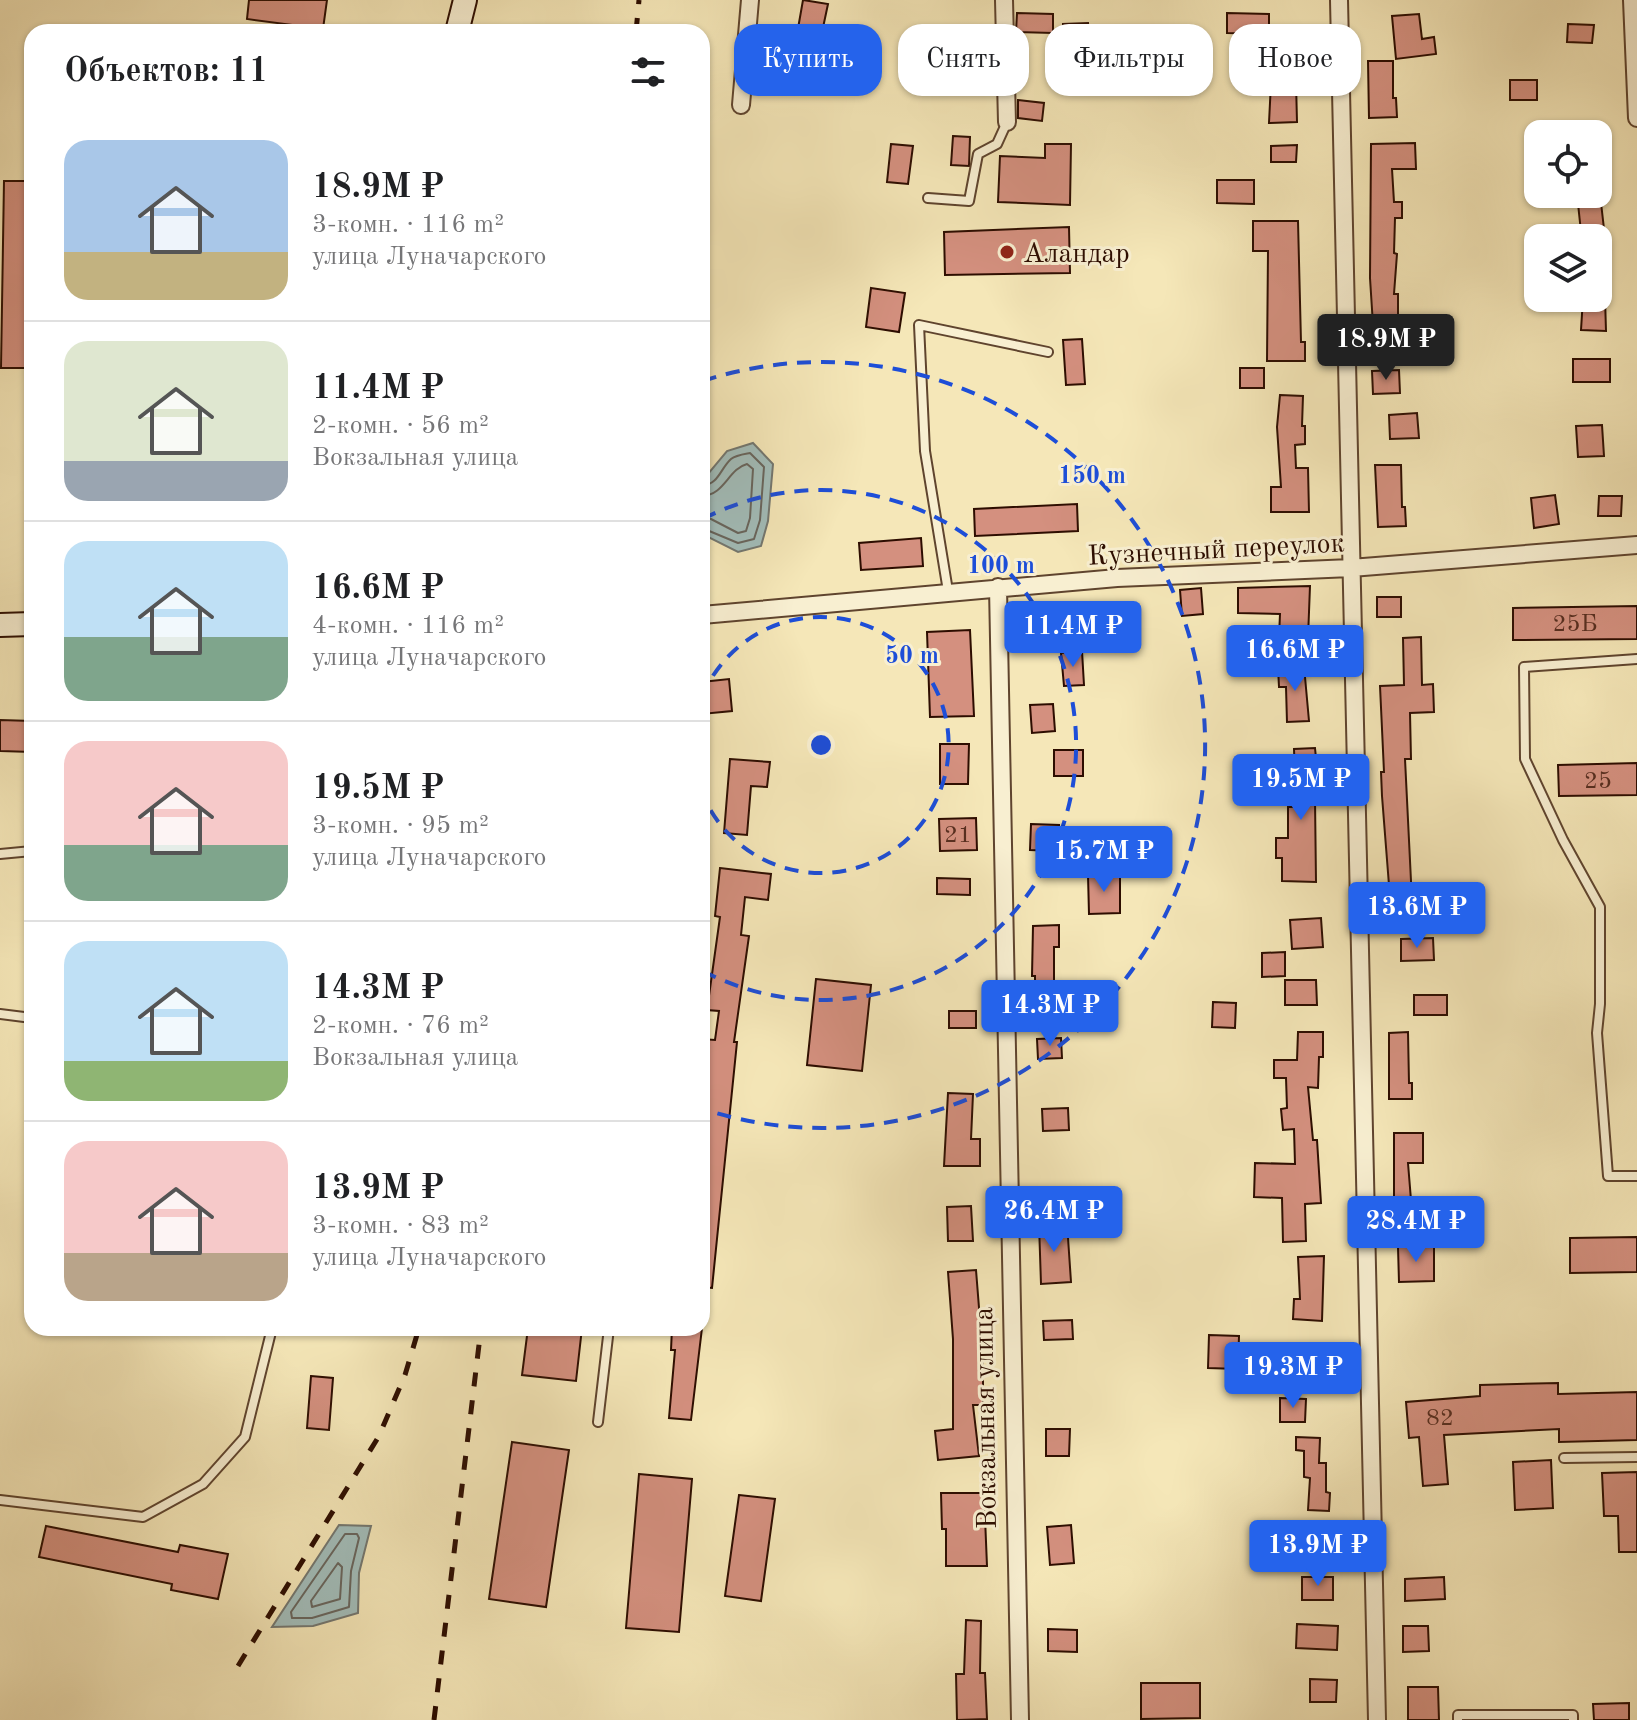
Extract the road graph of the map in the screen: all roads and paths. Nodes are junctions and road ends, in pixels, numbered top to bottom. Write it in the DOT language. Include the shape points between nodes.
graph roads {
  1 [pos="465,0"];
  2 [pos="750,0"];
  3 [pos="1004,0"];
  4 [pos="1339,0"];
  5 [pos="1632,0"];
  6 [pos="459,24"];
  7 [pos="741,105"];
  8 [pos="1637,118"];
  9 [pos="1007,122"];
  10 [pos="928,198"];
  11 [pos="1048,352"];
  12 [pos="1637,545"];
  13 [pos="1351,568"];
  14 [pos="998,587"];
  15 [pos="948,591"];
  16 [pos="710,614"];
  17 [pos="24,624"];
  18 [pos="0,625"];
  19 [pos="1637,659"];
  20 [pos="24,852"];
  21 [pos="0,854"];
  22 [pos="0,1014"];
  23 [pos="24,1017"];
  24 [pos="1637,1176"];
  25 [pos="270,1336"];
  26 [pos="608,1336"];
  27 [pos="598,1422"];
  28 [pos="1637,1457"];
  29 [pos="1564,1458"];
  30 [pos="0,1500"];
  31 [pos="1020,1720"];
  32 [pos="1377,1720"];
  33 [pos="1458,1720"];
  34 [pos="1573,1720"];
  1 -- 6 [label="street"];
  2 -- 7 [label="street"];
  3 -- 9 [label="street"];
  4 -- 13 [label="street"];
  5 -- 8 [label="street"];
  9 -- 10 [label="lane" via="997,144 978,154 969,201"];
  11 -- 15 [label="lane" via="919,325 925,451"];
  12 -- 13 [label="street, Кузнечный переулок"];
  13 -- 14 [label="street, Кузнечный переулок"];
  13 -- 32 [label="street"];
  14 -- 15 [label="street, Кузнечный переулок"];
  14 -- 31 [label="street, Вокзальная улица"];
  15 -- 16 [label="street, Кузнечный переулок"];
  17 -- 18 [label="street"];
  19 -- 24 [label="lane" via="1524,667 1525,759 1600,907 1597,1033 1608,1176"];
  20 -- 21 [label="lane"];
  22 -- 23 [label="lane"];
  25 -- 30 [label="lane" via="245,1437 203,1484 143,1517"];
  26 -- 27 [label="lane"];
  28 -- 29 [label="lane"];
  33 -- 34 [label="lane" via="1458,1715 1573,1715"];
}
